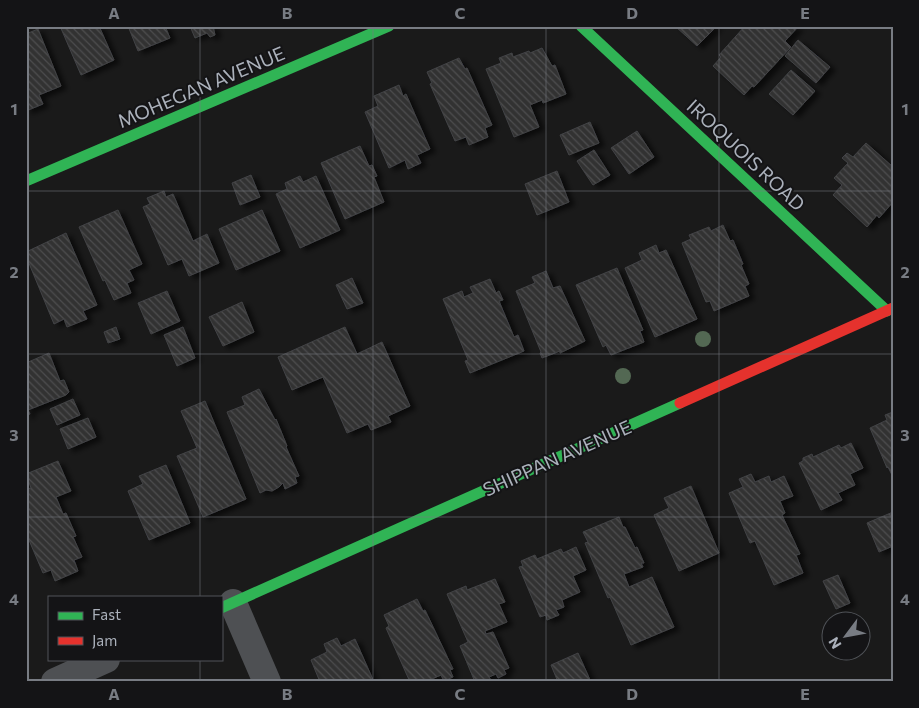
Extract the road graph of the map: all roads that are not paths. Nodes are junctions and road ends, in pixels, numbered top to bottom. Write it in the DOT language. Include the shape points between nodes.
graph roads {
  1 [pos="389,26"];
  2 [pos="580,26"];
  3 [pos="26,181"];
  4 [pos="890,309"];
  5 [pos="227,606"];
  6 [pos="104,660"];
  7 [pos="55,682"];
  8 [pos="267,682"];
  1 -- 3 [label="street, MOHEGAN AVENUE"];
  2 -- 4 [label="street, IROQUOIS ROAD"];
  4 -- 5 [label="street, SHIPPAN AVENUE"];
  5 -- 8 [label="street"];
  6 -- 7 [label="street"];
}
